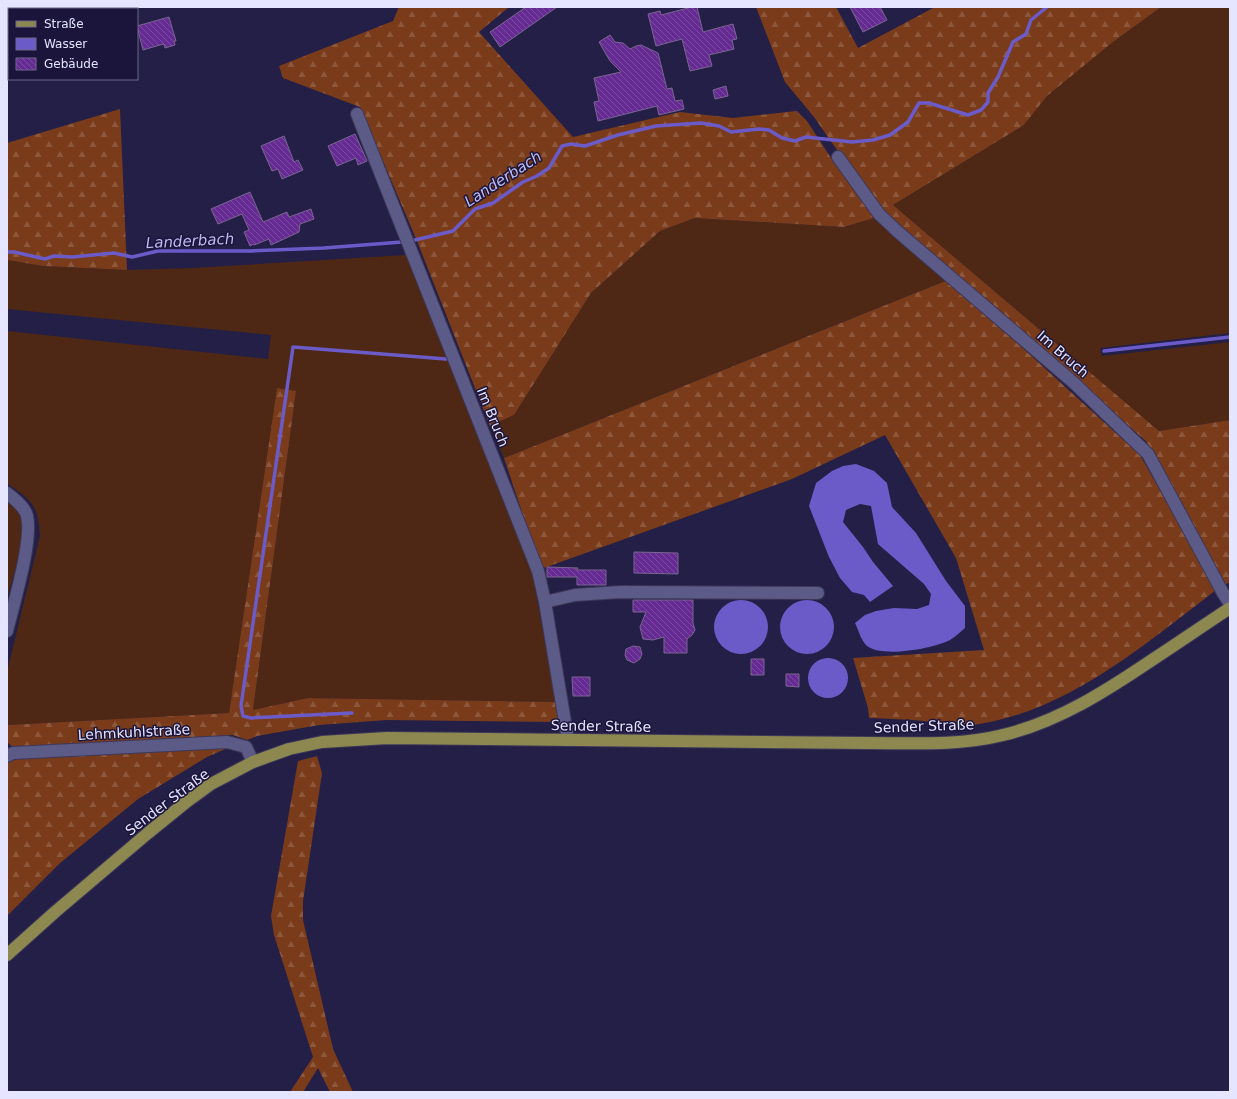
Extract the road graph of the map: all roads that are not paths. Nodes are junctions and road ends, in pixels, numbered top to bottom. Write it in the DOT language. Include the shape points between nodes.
graph roads {
  1 [pos="357,114"];
  2 [pos="838,157"];
  3 [pos="7,493"];
  4 [pos="818,593"];
  5 [pos="545,602"];
  6 [pos="1230,604"];
  7 [pos="1230,608"];
  8 [pos="7,631"];
  9 [pos="568,740"];
  10 [pos="7,756"];
  11 [pos="253,762"];
  12 [pos="7,955"];
  1 -- 5 [label="street, Im Bruch" via="538,571"];
  2 -- 6 [label="street, Im Bruch" via="879,214 1074,383 1148,454"];
  3 -- 8 [label="street" via="20,503 29,521 25,555"];
  4 -- 5 [label="street" via="620,592 575,595"];
  5 -- 9 [label="street, Im Bruch"];
  7 -- 9 [label="main road, Sender Straße" via="1112,686 1077,706 1039,724 1003,735 931,743"];
  9 -- 11 [label="main road, Sender Straße" via="387,738 322,742 289,749"];
  10 -- 11 [label="street, Lehmkuhlstraße" via="13,753 227,742 246,747"];
  11 -- 12 [label="main road, Sender Straße" via="211,784 185,803"];
}
